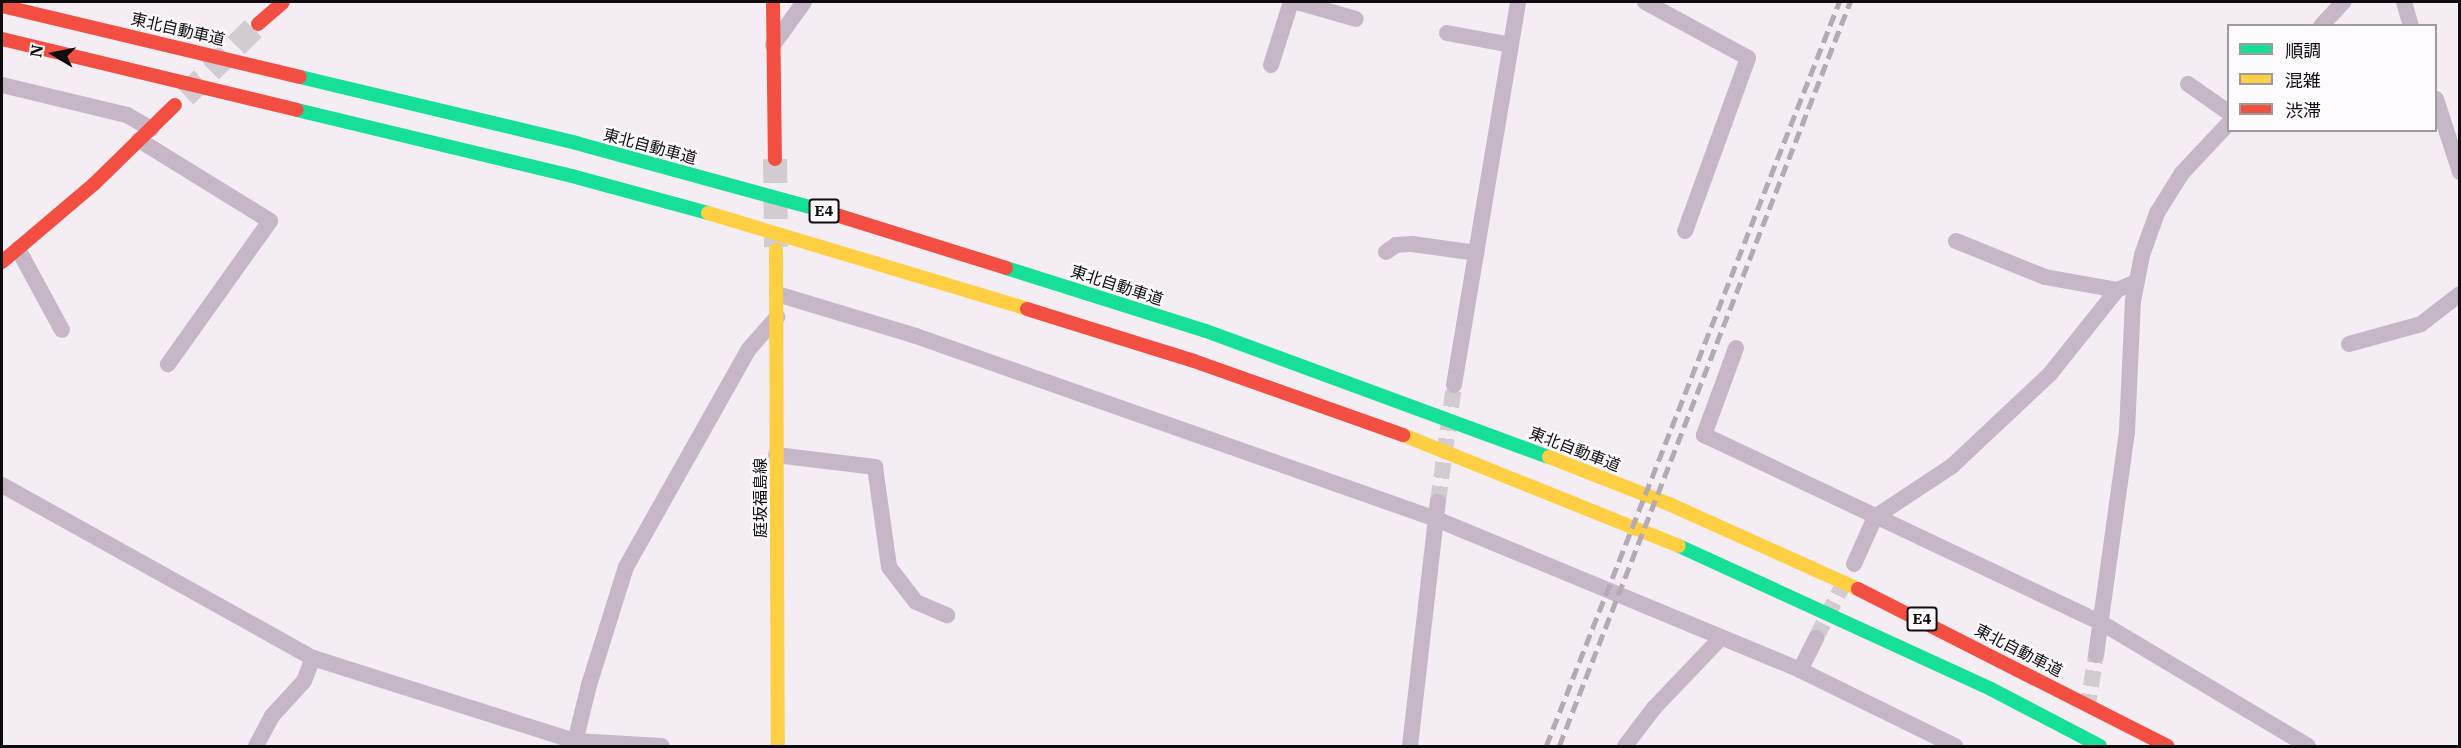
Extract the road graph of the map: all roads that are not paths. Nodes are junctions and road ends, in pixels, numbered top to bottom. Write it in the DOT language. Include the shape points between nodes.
graph roads {
  1 [pos="283,2"];
  2 [pos="773,2"];
  3 [pos="804,2"];
  4 [pos="1291,2"];
  5 [pos="1297,2"];
  6 [pos="1518,2"];
  7 [pos="1645,2"];
  8 [pos="2343,2"];
  9 [pos="2404,2"];
  10 [pos="2,6"];
  11 [pos="1356,20"];
  12 [pos="258,24"];
  13 [pos="2323,24"];
  14 [pos="2410,24"];
  15 [pos="1447,33"];
  16 [pos="2,39"];
  17 [pos="773,45"];
  18 [pos="1511,45"];
  19 [pos="1271,66"];
  20 [pos="2188,84"];
  21 [pos="2,85"];
  22 [pos="2437,102"];
  23 [pos="175,105"];
  24 [pos="2227,111"];
  25 [pos="2227,126"];
  26 [pos="145,134"];
  27 [pos="775,159"];
  28 [pos="2460,172"];
  29 [pos="1685,231"];
  30 [pos="1956,241"];
  31 [pos="18,249"];
  32 [pos="776,250"];
  33 [pos="1386,252"];
  34 [pos="1476,253"];
  35 [pos="2,262"];
  36 [pos="2136,282"];
  37 [pos="2117,290"];
  38 [pos="777,294"];
  39 [pos="2460,294"];
  40 [pos="777,317"];
  41 [pos="62,330"];
  42 [pos="2349,344"];
  43 [pos="1736,348"];
  44 [pos="168,364"];
  45 [pos="1454,385"];
  46 [pos="776,455"];
  47 [pos="2,485"];
  48 [pos="1438,502"];
  49 [pos="1875,517"];
  50 [pos="1436,519"];
  51 [pos="1854,564"];
  52 [pos="947,615"];
  53 [pos="2100,622"];
  54 [pos="1816,638"];
  55 [pos="1720,639"];
  56 [pos="2096,655"];
  57 [pos="313,658"];
  58 [pos="1800,670"];
  59 [pos="575,744"];
  60 [pos="256,747"];
  61 [pos="662,747"];
  62 [pos="777,747"];
  63 [pos="1410,747"];
  64 [pos="1625,747"];
  65 [pos="1955,747"];
  66 [pos="2100,747"];
  67 [pos="2168,747"];
  68 [pos="2308,747"];
  1 -- 12 [label="main road"];
  2 -- 17 [label="main road"];
  3 -- 17 [label="street"];
  4 -- 19 [label="street"];
  5 -- 11 [label="street"];
  6 -- 18 [label="street"];
  7 -- 29 [label="street" via="1748,58"];
  8 -- 13 [label="street"];
  9 -- 14 [label="street"];
  10 -- 67 [label="main road, 東北自動車道 / E4" via="368,90 799,203 1206,331 1669,504 1878,598"];
  15 -- 18 [label="street"];
  16 -- 66 [label="main road, E4" via="505,159 798,238 1194,361 1419,441 1657,536 1981,684"];
  17 -- 27 [label="main road"];
  18 -- 34 [label="street"];
  20 -- 24 [label="street"];
  21 -- 26 [label="street" via="127,115"];
  22 -- 28 [label="street"];
  23 -- 26 [label="main road"];
  25 -- 36 [label="street" via="2182,173 2157,213"];
  26 -- 31 [label="main road"];
  26 -- 44 [label="street" via="270,221"];
  30 -- 37 [label="street" via="2045,277"];
  31 -- 35 [label="main road"];
  31 -- 41 [label="street"];
  32 -- 38 [label="main road, 庭坂福島線"];
  33 -- 34 [label="street" via="1396,245 1412,244"];
  34 -- 45 [label="street"];
  36 -- 37 [label="street"];
  36 -- 53 [label="street" via="2127,432"];
  37 -- 49 [label="street" via="2050,374 2008,415 1952,466"];
  38 -- 40 [label="main road, 庭坂福島線"];
  38 -- 50 [label="street" via="916,336"];
  39 -- 42 [label="street" via="2421,324"];
  40 -- 46 [label="main road, 庭坂福島線"];
  40 -- 59 [label="street" via="748,350 626,567"];
  43 -- 49 [label="street" via="1704,435"];
  46 -- 52 [label="street" via="875,467 889,567 916,602"];
  46 -- 62 [label="main road, 庭坂福島線"];
  47 -- 57 [label="street"];
  48 -- 50 [label="street"];
  49 -- 51 [label="street"];
  49 -- 53 [label="street"];
  50 -- 55 [label="street"];
  50 -- 63 [label="street"];
  53 -- 56 [label="street"];
  53 -- 68 [label="street"];
  54 -- 58 [label="street"];
  55 -- 58 [label="street"];
  55 -- 64 [label="street" via="1654,708"];
  57 -- 59 [label="street"];
  57 -- 60 [label="street" via="304,681 272,716"];
  58 -- 65 [label="street"];
  59 -- 61 [label="street"];
}
